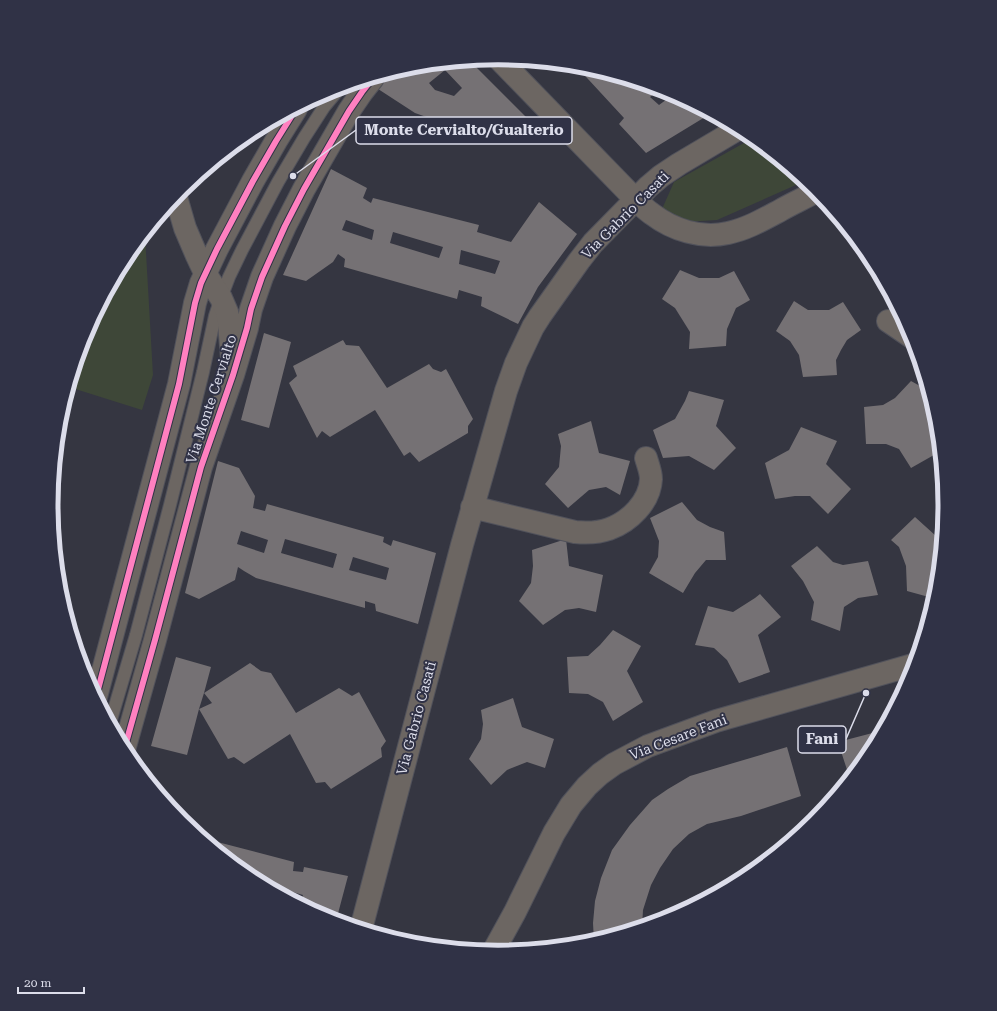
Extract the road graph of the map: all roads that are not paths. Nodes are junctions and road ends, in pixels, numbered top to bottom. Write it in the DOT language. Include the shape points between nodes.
graph roads {
  1 [pos="505,65"];
  2 [pos="368,85"];
  3 [pos="330,99"];
  4 [pos="291,117"];
  5 [pos="732,132"];
  6 [pos="811,195"];
  7 [pos="636,200"];
  8 [pos="178,204"];
  9 [pos="205,273"];
  10 [pos="221,298"];
  11 [pos="888,321"];
  12 [pos="902,331"];
  13 [pos="233,375"];
  14 [pos="646,458"];
  15 [pos="472,507"];
  16 [pos="908,666"];
  17 [pos="98,688"];
  18 [pos="112,717"];
  19 [pos="126,741"];
  20 [pos="362,925"];
  21 [pos="496,946"];
  1 -- 7 [label="street"];
  2 -- 13 [label="street, Via Monte Cervialto" via="337,130 282,233 256,293"];
  3 -- 10 [label="lane, Via Monte Cervialto" via="278,182 242,250"];
  4 -- 9 [label="street" via="256,175"];
  5 -- 7 [label="street, Via Gabrio Casati" via="670,169"];
  6 -- 7 [label="street" via="750,226 726,234 693,233 676,228 651,214"];
  7 -- 15 [label="street, Via Gabrio Casati" via="586,251 528,337 506,391"];
  8 -- 9 [label="street" via="185,228"];
  9 -- 10 [label="street"];
  9 -- 17 [label="street" via="196,297 179,384"];
  10 -- 13 [label="street" via="230,322"];
  10 -- 18 [label="lane, Via Monte Cervialto" via="168,512"];
  11 -- 12 [label="street"];
  13 -- 19 [label="street, Via Monte Cervialto" via="201,467"];
  14 -- 15 [label="street" via="651,479 642,503 628,519 608,530 575,532"];
  15 -- 20 [label="street, Via Gabrio Casati"];
  16 -- 21 [label="street, Via Cesare Fani" via="716,721 654,744 614,764 586,786 571,805"];
}
